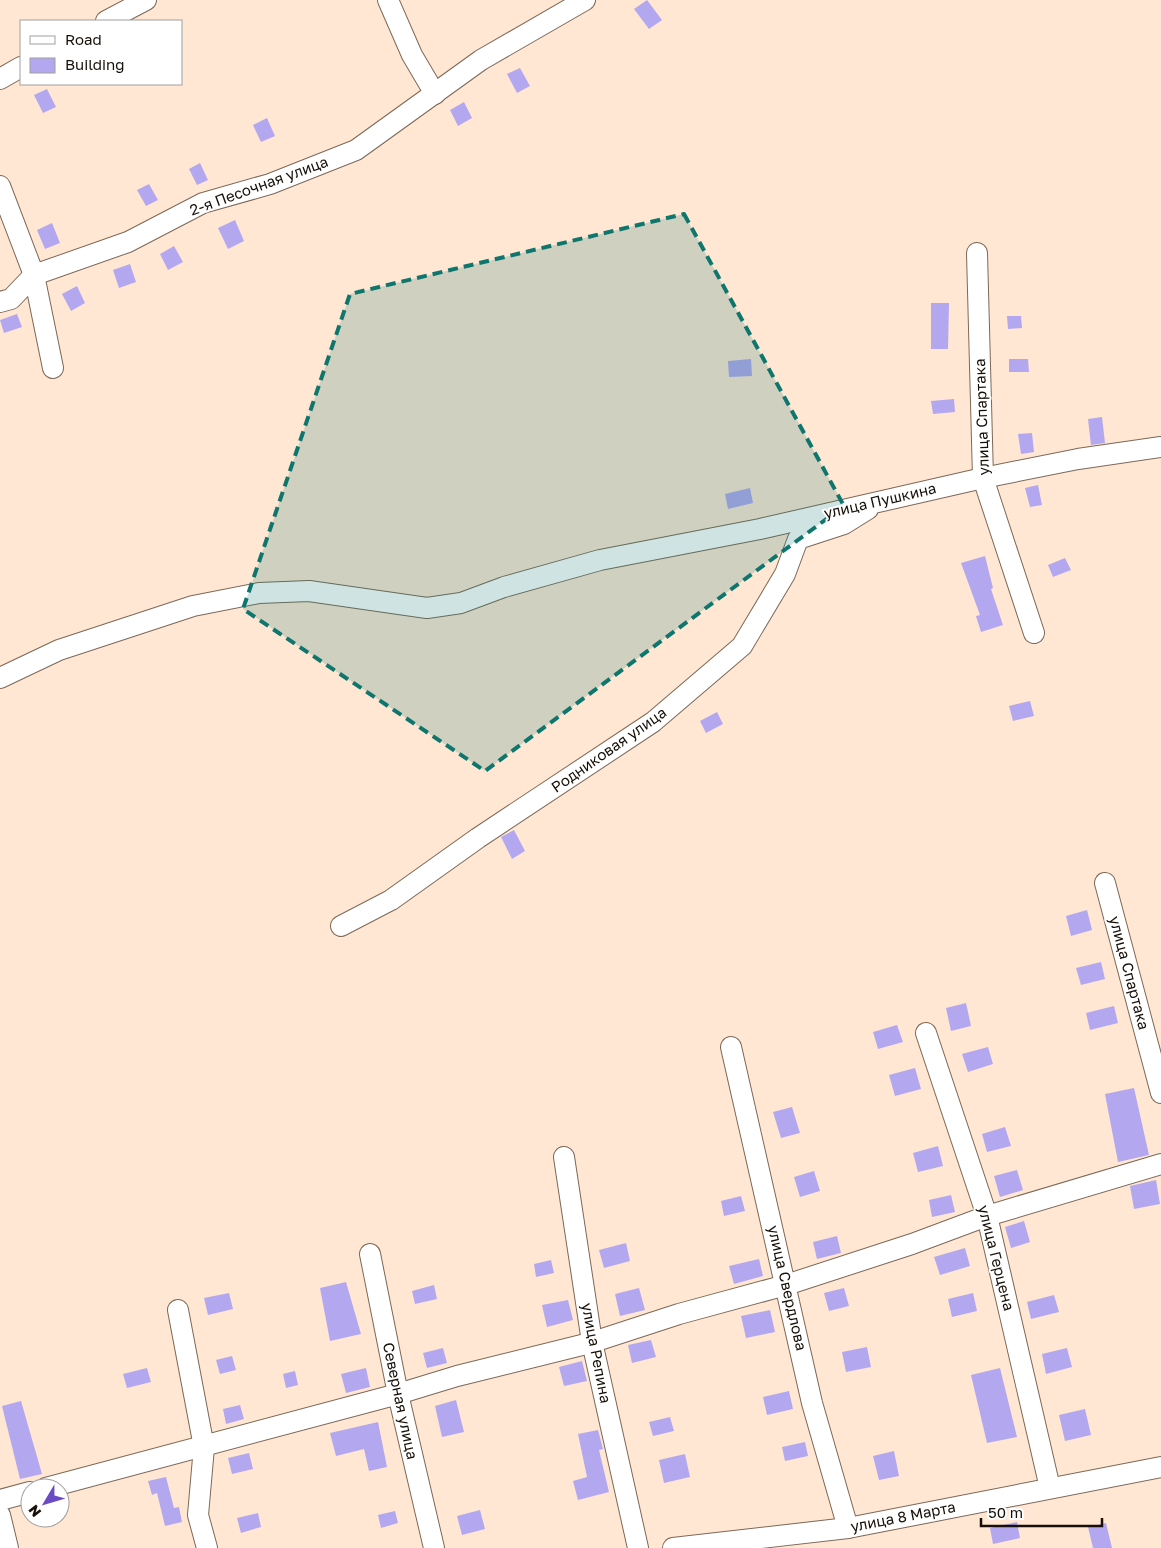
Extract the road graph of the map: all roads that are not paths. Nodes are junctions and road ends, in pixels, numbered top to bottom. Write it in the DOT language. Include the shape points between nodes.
graph roads {
  1 [pos="146,0"];
  2 [pos="388,0"];
  3 [pos="585,0"];
  4 [pos="108,20"];
  5 [pos="20,68"];
  6 [pos="0,79"];
  7 [pos="435,94"];
  8 [pos="0,186"];
  9 [pos="977,253"];
  10 [pos="34,275"];
  11 [pos="0,302"];
  12 [pos="53,368"];
  13 [pos="1161,447"];
  14 [pos="983,478"];
  15 [pos="880,501"];
  16 [pos="1034,633"];
  17 [pos="0,678"];
  18 [pos="1105,883"];
  19 [pos="341,926"];
  20 [pos="926,1033"];
  21 [pos="731,1048"];
  22 [pos="1161,1093"];
  23 [pos="564,1156"];
  24 [pos="1161,1164"];
  25 [pos="987,1216"];
  26 [pos="370,1254"];
  27 [pos="786,1285"];
  28 [pos="178,1310"];
  29 [pos="592,1342"];
  30 [pos="398,1394"];
  31 [pos="204,1446"];
  32 [pos="1161,1467"];
  33 [pos="70,1482"];
  34 [pos="1050,1488"];
  35 [pos="20,1495"];
  36 [pos="0,1500"];
  37 [pos="0,1514"];
  38 [pos="848,1528"];
  39 [pos="8,1548"];
  40 [pos="207,1548"];
  41 [pos="434,1548"];
  42 [pos="638,1548"];
  43 [pos="673,1548"];
  1 -- 4 [label="street"];
  2 -- 7 [label="street" via="412,55"];
  3 -- 7 [label="street, 2-я Песочная улица" via="480,60"];
  5 -- 6 [label="street"];
  7 -- 10 [label="street, 2-я Песочная улица" via="356,150 270,184 203,203 128,242"];
  8 -- 10 [label="street"];
  9 -- 14 [label="street, улица Спартака"];
  10 -- 11 [label="street, 2-я Песочная улица" via="11,298"];
  10 -- 12 [label="street"];
  13 -- 14 [label="street, улица Пушкина"];
  14 -- 15 [label="street, улица Пушкина"];
  14 -- 16 [label="street, улица Спартака"];
  15 -- 17 [label="street, улица Пушкина" via="600,560 504,587 461,603 427,608 309,591 259,593 193,606 59,650"];
  15 -- 19 [label="street, Родниковая улица" via="844,524 798,539 784,574 742,646 653,722 391,900"];
  18 -- 22 [label="street, улица Спартака"];
  20 -- 25 [label="street, улица Герцена"];
  21 -- 27 [label="street, улица Свердлова"];
  23 -- 29 [label="street, улица Репина"];
  24 -- 25 [label="street"];
  25 -- 27 [label="street"];
  25 -- 34 [label="street, улица Герцена"];
  26 -- 30 [label="street, Северная улица"];
  27 -- 29 [label="street"];
  27 -- 38 [label="street, улица Свердлова" via="812,1403"];
  28 -- 31 [label="street"];
  29 -- 30 [label="street"];
  29 -- 42 [label="street, улица Репина"];
  30 -- 31 [label="street"];
  30 -- 41 [label="street, Северная улица"];
  31 -- 33 [label="street"];
  31 -- 40 [label="street" via="198,1515"];
  32 -- 34 [label="street, улица 8 Марта"];
  34 -- 38 [label="street, улица 8 Марта"];
  35 -- 36 [label="street"];
  37 -- 39 [label="street"];
  38 -- 43 [label="street, улица 8 Марта"];
}
